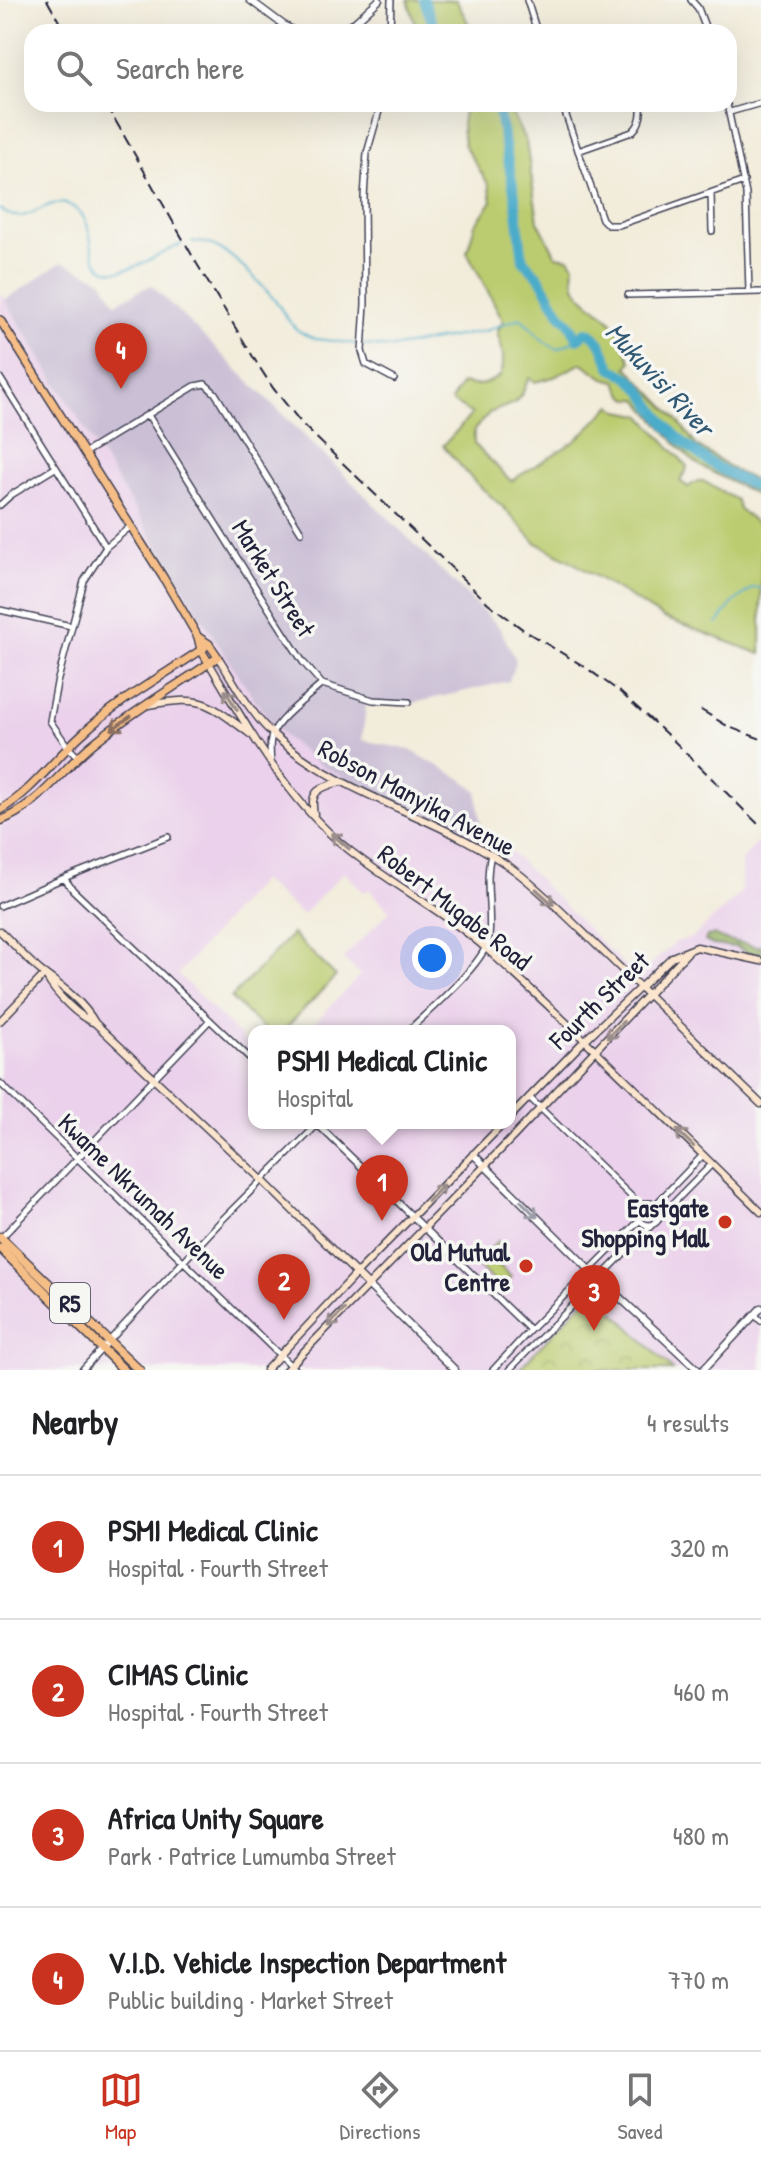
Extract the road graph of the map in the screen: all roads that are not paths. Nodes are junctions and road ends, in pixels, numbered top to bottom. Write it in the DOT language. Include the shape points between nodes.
graph roads {
  1 [pos="250,0"];
  2 [pos="379,0"];
  3 [pos="391,0"];
  4 [pos="527,0"];
  5 [pos="691,0"];
  6 [pos="282,24"];
  7 [pos="351,24"];
  8 [pos="390,24"];
  9 [pos="534,24"];
  10 [pos="704,24"];
  11 [pos="761,103"];
  12 [pos="737,110"];
  13 [pos="379,112"];
  14 [pos="565,112"];
  15 [pos="641,112"];
  16 [pos="730,112"];
  17 [pos="578,151"];
  18 [pos="744,181"];
  19 [pos="711,193"];
  20 [pos="712,231"];
  21 [pos="749,292"];
  22 [pos="761,292"];
  23 [pos="628,295"];
  24 [pos="0,320"];
  25 [pos="394,379"];
  26 [pos="1,382"];
  27 [pos="148,415"];
  28 [pos="84,453"];
  29 [pos="55,468"];
  30 [pos="0,505"];
  31 [pos="131,526"];
  32 [pos="301,532"];
  33 [pos="106,547"];
  34 [pos="0,610"];
  35 [pos="71,626"];
  36 [pos="198,637"];
  37 [pos="209,644"];
  38 [pos="201,650"];
  39 [pos="218,657"];
  40 [pos="209,663"];
  41 [pos="322,684"];
  42 [pos="409,702"];
  43 [pos="147,706"];
  44 [pos="272,734"];
  45 [pos="253,736"];
  46 [pos="68,747"];
  47 [pos="78,757"];
  48 [pos="271,763"];
  49 [pos="340,782"];
  50 [pos="0,810"];
  51 [pos="314,817"];
  52 [pos="0,821"];
  53 [pos="168,837"];
  54 [pos="492,854"];
  55 [pos="64,878"];
  56 [pos="0,906"];
  57 [pos="0,931"];
  58 [pos="486,949"];
  59 [pos="687,953"];
  60 [pos="761,961"];
  61 [pos="45,974"];
  62 [pos="640,987"];
  63 [pos="648,996"];
  64 [pos="210,1020"];
  65 [pos="0,1021"];
  66 [pos="414,1025"];
  67 [pos="584,1041"];
  68 [pos="595,1050"];
  69 [pos="248,1056"];
  70 [pos="156,1078"];
  71 [pos="0,1083"];
  72 [pos="529,1097"];
  73 [pos="761,1104"];
  74 [pos="541,1108"];
  75 [pos="516,1111"];
  76 [pos="313,1129"];
  77 [pos="323,1129"];
  78 [pos="498,1129"];
  79 [pos="473,1154"];
  80 [pos="703,1155"];
  81 [pos="77,1159"];
  82 [pos="712,1164"];
  83 [pos="485,1165"];
  84 [pos="263,1181"];
  85 [pos="655,1205"];
  86 [pos="641,1206"];
  87 [pos="761,1212"];
  88 [pos="413,1216"];
  89 [pos="640,1220"];
  90 [pos="657,1221"];
  91 [pos="425,1227"];
  92 [pos="0,1238"];
  93 [pos="0,1248"];
  94 [pos="183,1263"];
  95 [pos="590,1270"];
  96 [pos="356,1274"];
  97 [pos="600,1280"];
  98 [pos="368,1285"];
  99 [pos="761,1308"];
  100 [pos="758,1318"];
  101 [pos="530,1330"];
  102 [pos="106,1345"];
  103 [pos="280,1356"];
  104 [pos="290,1369"];
  105 [pos="82,1370"];
  106 [pos="124,1370"];
  107 [pos="139,1370"];
  108 [pos="266,1370"];
  109 [pos="455,1370"];
  110 [pos="493,1370"];
  111 [pos="509,1370"];
  112 [pos="700,1370"];
  1 -- 6 [label="street"];
  2 -- 7 [label="street"];
  3 -- 8 [label="street"];
  4 -- 9 [label="street"];
  5 -- 10 [label="street"];
  11 -- 12 [label="street"];
  13 -- 25 [label="street" via="367,153 362,351 366,364"];
  14 -- 17 [label="street"];
  15 -- 17 [label="street" via="632,132"];
  16 -- 18 [label="street"];
  17 -- 19 [label="street" via="608,225"];
  18 -- 19 [label="street"];
  18 -- 21 [label="street"];
  19 -- 20 [label="street"];
  21 -- 22 [label="street"];
  21 -- 23 [label="street"];
  24 -- 28 [label="main road, Robert Mugabe Road"];
  26 -- 29 [label="street"];
  27 -- 28 [label="street"];
  27 -- 32 [label="street" via="200,384 209,386"];
  27 -- 41 [label="street, Market Street" via="303,662"];
  28 -- 31 [label="main road, Robert Mugabe Road"];
  29 -- 30 [label="street"];
  29 -- 33 [label="street"];
  31 -- 33 [label="street"];
  31 -- 36 [label="main road, Robert Mugabe Road"];
  33 -- 35 [label="street" via="84,581"];
  34 -- 35 [label="street"];
  35 -- 46 [label="street" via="50,715"];
  36 -- 37 [label="main road, Robert Mugabe Road"];
  36 -- 38 [label="main road, Robert Mugabe Road"];
  37 -- 38 [label="main road"];
  37 -- 39 [label="main road, Robson Manyika Avenue"];
  38 -- 40 [label="main road, Robert Mugabe Road"];
  38 -- 46 [label="main road"];
  39 -- 40 [label="main road"];
  39 -- 44 [label="main road, Robson Manyika Avenue"];
  40 -- 43 [label="main road"];
  45 -- 40 [label="main road, Robert Mugabe Road, one-way"];
  41 -- 42 [label="street" via="373,700"];
  41 -- 44 [label="street"];
  43 -- 45 [label="main road" via="202,702"];
  43 -- 47 [label="main road, one-way"];
  44 -- 48 [label="street"];
  44 -- 49 [label="main road, Robson Manyika Avenue"];
  45 -- 48 [label="main road, Robert Mugabe Road"];
  46 -- 47 [label="street"];
  46 -- 50 [label="main road" via="27,791"];
  47 -- 52 [label="main road" via="29,806"];
  48 -- 51 [label="main road, Robert Mugabe Road"];
  49 -- 51 [label="main road" via="314,795"];
  49 -- 54 [label="main road, Robson Manyika Avenue"];
  58 -- 51 [label="main road, Robert Mugabe Road, one-way" via="370,866"];
  53 -- 55 [label="street"];
  54 -- 58 [label="street"];
  54 -- 62 [label="main road, Robson Manyika Avenue, one-way"];
  55 -- 56 [label="street"];
  55 -- 64 [label="street"];
  57 -- 61 [label="main road"];
  58 -- 66 [label="street"];
  58 -- 67 [label="main road, Robert Mugabe Road"];
  59 -- 60 [label="main road" via="697,947"];
  59 -- 62 [label="main road, Fourth Street" via="672,957"];
  59 -- 63 [label="main road"];
  61 -- 65 [label="main road"];
  61 -- 70 [label="main road" via="86,1020"];
  62 -- 63 [label="main road, Robson Manyika Avenue"];
  62 -- 67 [label="main road, Fourth Street"];
  63 -- 68 [label="main road, one-way"];
  63 -- 73 [label="main road, Robson Manyika Avenue"];
  64 -- 69 [label="street"];
  64 -- 70 [label="street"];
  67 -- 68 [label="main road, Robert Mugabe Road"];
  67 -- 72 [label="main road, Fourth Street"];
  68 -- 74 [label="main road"];
  80 -- 68 [label="main road, Robert Mugabe Road, one-way"];
  70 -- 81 [label="street"];
  70 -- 84 [label="main road"];
  71 -- 81 [label="street, Kwame Nkrumah Avenue"];
  72 -- 74 [label="street"];
  72 -- 75 [label="main road, Fourth Street"];
  74 -- 83 [label="main road"];
  74 -- 86 [label="street"];
  76 -- 84 [label="street"];
  77 -- 88 [label="street"];
  78 -- 79 [label="main road"];
  79 -- 83 [label="street"];
  88 -- 79 [label="main road, one-way"];
  80 -- 82 [label="main road, Robert Mugabe Road"];
  80 -- 85 [label="street"];
  81 -- 92 [label="street"];
  81 -- 94 [label="street, Kwame Nkrumah Avenue"];
  82 -- 87 [label="main road, Robert Mugabe Road"];
  82 -- 90 [label="street"];
  83 -- 91 [label="main road"];
  83 -- 95 [label="street, one-way"];
  84 -- 94 [label="street"];
  84 -- 96 [label="main road"];
  85 -- 86 [label="street"];
  85 -- 90 [label="street"];
  86 -- 89 [label="street"];
  88 -- 91 [label="street"];
  88 -- 96 [label="main road"];
  89 -- 90 [label="street" via="650,1225"];
  89 -- 95 [label="street"];
  90 -- 97 [label="street"];
  91 -- 98 [label="main road"];
  91 -- 101 [label="street"];
  92 -- 102 [label="highway, R5"];
  93 -- 102 [label="highway, R5"];
  94 -- 102 [label="street"];
  94 -- 103 [label="street, Kwame Nkrumah Avenue"];
  95 -- 97 [label="street"];
  95 -- 101 [label="street"];
  96 -- 98 [label="main road"];
  96 -- 103 [label="main road"];
  97 -- 111 [label="street"];
  97 -- 112 [label="street"];
  98 -- 104 [label="main road, one-way"];
  98 -- 109 [label="street"];
  99 -- 100 [label="street"];
  100 -- 112 [label="street"];
  101 -- 110 [label="street"];
  102 -- 105 [label="street"];
  102 -- 106 [label="highway, R5"];
  102 -- 107 [label="highway, R5"];
  103 -- 104 [label="street, Kwame Nkrumah Avenue"];
  103 -- 108 [label="main road"];
}
